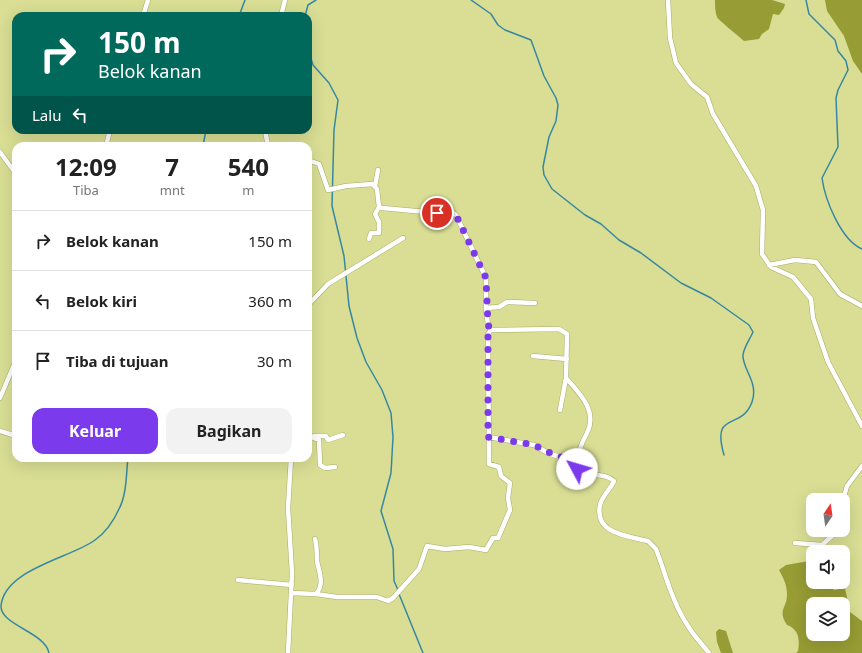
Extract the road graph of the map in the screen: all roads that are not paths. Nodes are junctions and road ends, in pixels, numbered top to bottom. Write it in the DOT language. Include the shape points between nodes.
graph roads {
  1 [pos="148,0"];
  2 [pos="285,0"];
  3 [pos="668,0"];
  4 [pos="144,12"];
  5 [pos="282,12"];
  6 [pos="0,152"];
  7 [pos="312,161"];
  8 [pos="12,168"];
  9 [pos="378,170"];
  10 [pos="375,186"];
  11 [pos="379,207"];
  12 [pos="403,238"];
  13 [pos="369,239"];
  14 [pos="769,265"];
  15 [pos="312,301"];
  16 [pos="535,303"];
  17 [pos="862,306"];
  18 [pos="486,308"];
  19 [pos="491,330"];
  20 [pos="533,356"];
  21 [pos="567,359"];
  22 [pos="12,371"];
  23 [pos="566,378"];
  24 [pos="0,398"];
  25 [pos="560,410"];
  26 [pos="862,426"];
  27 [pos="0,431"];
  28 [pos="12,435"];
  29 [pos="343,435"];
  30 [pos="312,436"];
  31 [pos="312,437"];
  32 [pos="488,437"];
  33 [pos="291,462"];
  34 [pos="577,463"];
  35 [pos="862,466"];
  36 [pos="335,467"];
  37 [pos="845,493"];
  38 [pos="831,537"];
  39 [pos="315,539"];
  40 [pos="795,543"];
  41 [pos="238,580"];
  42 [pos="292,585"];
  43 [pos="291,594"];
  44 [pos="316,594"];
  45 [pos="288,653"];
  46 [pos="709,653"];
  1 -- 4 [label="street"];
  2 -- 5 [label="street"];
  3 -- 14 [label="street" via="670,38 676,63 691,84 707,96 713,114 756,186 764,215 761,248"];
  6 -- 8 [label="street"];
  7 -- 10 [label="street" via="319,164 328,190 368,184"];
  9 -- 10 [label="street"];
  10 -- 11 [label="street"];
  11 -- 13 [label="street" via="375,214 380,227 379,233 370,233"];
  11 -- 18 [label="street" via="411,212 454,212 486,278"];
  12 -- 15 [label="street" via="328,284"];
  14 -- 17 [label="street" via="795,260 816,262 840,294"];
  14 -- 26 [label="street" via="793,277 811,299 812,318 828,362"];
  16 -- 18 [label="street" via="507,302 499,307"];
  18 -- 19 [label="street"];
  19 -- 21 [label="street" via="563,330 568,340"];
  19 -- 32 [label="street" via="488,334"];
  20 -- 21 [label="street"];
  21 -- 23 [label="street"];
  22 -- 24 [label="street"];
  23 -- 25 [label="street"];
  23 -- 34 [label="street" via="586,401 590,412 589,428 581,444"];
  27 -- 28 [label="street"];
  29 -- 30 [label="street" via="328,440 325,436"];
  31 -- 36 [label="street" via="319,440 320,465 325,468"];
  32 -- 34 [label="street" via="534,445"];
  32 -- 44 [label="street" via="490,464 499,468 501,476 510,481 510,510 500,536 492,539 486,550 427,546 419,569 388,601 374,596 337,597"];
  33 -- 42 [label="street" via="288,508"];
  34 -- 46 [label="street" via="579,471 608,477 614,481 600,505 603,525 612,532 652,544 679,611"];
  35 -- 37 [label="street" via="847,486"];
  38 -- 40 [label="street" via="822,546"];
  39 -- 44 [label="street" via="321,577"];
  41 -- 42 [label="street"];
  42 -- 43 [label="street"];
  43 -- 44 [label="street"];
  43 -- 45 [label="street"];
}
